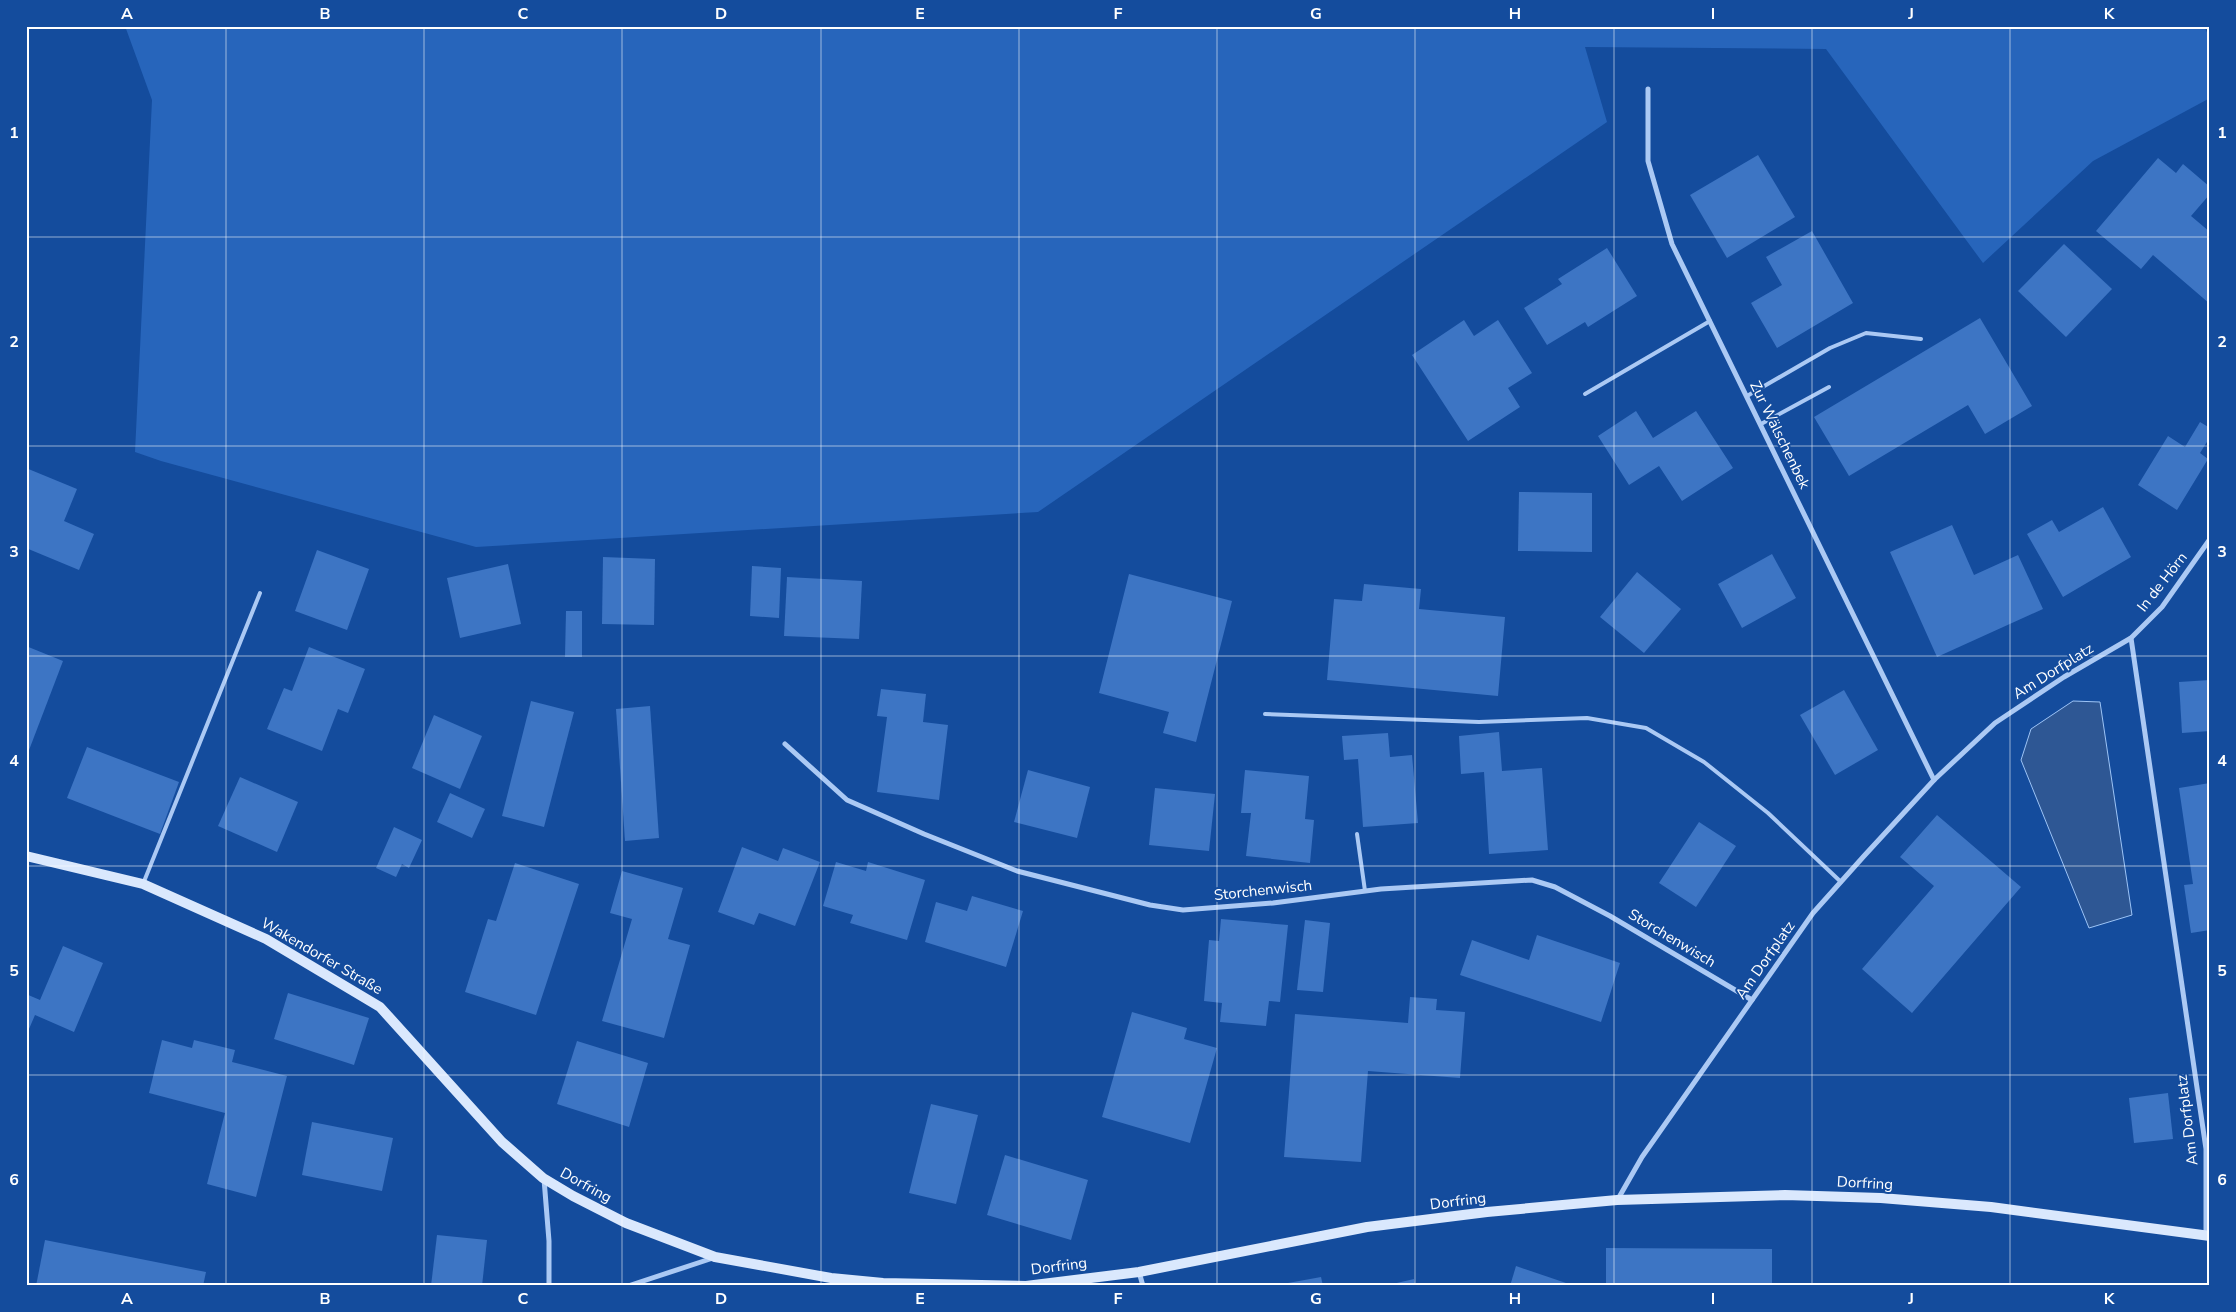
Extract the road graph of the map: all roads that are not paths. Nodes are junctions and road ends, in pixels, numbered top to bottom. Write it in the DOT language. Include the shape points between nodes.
graph roads {
  1 [pos="1648,89"];
  2 [pos="1710,321"];
  3 [pos="1921,339"];
  4 [pos="1829,387"];
  5 [pos="1585,394"];
  6 [pos="1747,396"];
  7 [pos="1761,424"];
  8 [pos="2210,539"];
  9 [pos="260,592"];
  10 [pos="2132,638"];
  11 [pos="1265,714"];
  12 [pos="785,744"];
  13 [pos="1934,780"];
  14 [pos="1358,834"];
  15 [pos="26,856"];
  16 [pos="1841,882"];
  17 [pos="143,884"];
  18 [pos="1365,891"];
  19 [pos="1752,1000"];
  20 [pos="544,1178"];
  21 [pos="1617,1200"];
  22 [pos="2208,1236"];
  23 [pos="715,1257"];
  24 [pos="1139,1272"];
  25 [pos="549,1286"];
  26 [pos="628,1286"];
  27 [pos="1143,1286"];
  1 -- 2 [label="street, Zur Wälschenbek" via="1648,161 1672,244"];
  2 -- 5 [label="lane"];
  2 -- 6 [label="street, Zur Wälschenbek"];
  3 -- 6 [label="lane" via="1866,333 1830,348"];
  4 -- 7 [label="lane"];
  6 -- 7 [label="street, Zur Wälschenbek"];
  7 -- 13 [label="street, Zur Wälschenbek"];
  8 -- 10 [label="street, In de Hörn" via="2162,607"];
  9 -- 17 [label="lane"];
  10 -- 13 [label="street, Am Dorfplatz" via="2064,677 1995,723"];
  10 -- 22 [label="street, Am Dorfplatz" via="2206,1149"];
  11 -- 16 [label="lane" via="1479,722 1587,718 1646,728 1704,762 1768,813"];
  12 -- 18 [label="street, Storchenwisch" via="847,800 1017,871 1142,903 1183,910"];
  13 -- 16 [label="street, Am Dorfplatz"];
  14 -- 18 [label="lane"];
  15 -- 17 [label="street, Wakendorfer Straße"];
  16 -- 19 [label="street, Am Dorfplatz" via="1813,913"];
  17 -- 20 [label="street, Wakendorfer Straße" via="266,939 380,1007 502,1142"];
  18 -- 19 [label="street, Storchenwisch" via="1532,880 1555,887 1610,916"];
  19 -- 21 [label="street, Am Dorfplatz" via="1642,1157"];
  20 -- 23 [label="street, Dorfring" via="626,1223"];
  20 -- 25 [label="street, Dorfring"];
  21 -- 22 [label="street, Dorfring" via="1785,1195 1881,1198 1991,1207"];
  21 -- 24 [label="street, Dorfring" via="1367,1227"];
  23 -- 24 [label="street, Dorfring" via="831,1278 883,1283 1026,1286"];
  23 -- 26 [label="street, Dorfring"];
  24 -- 27 [label="street"];
}
